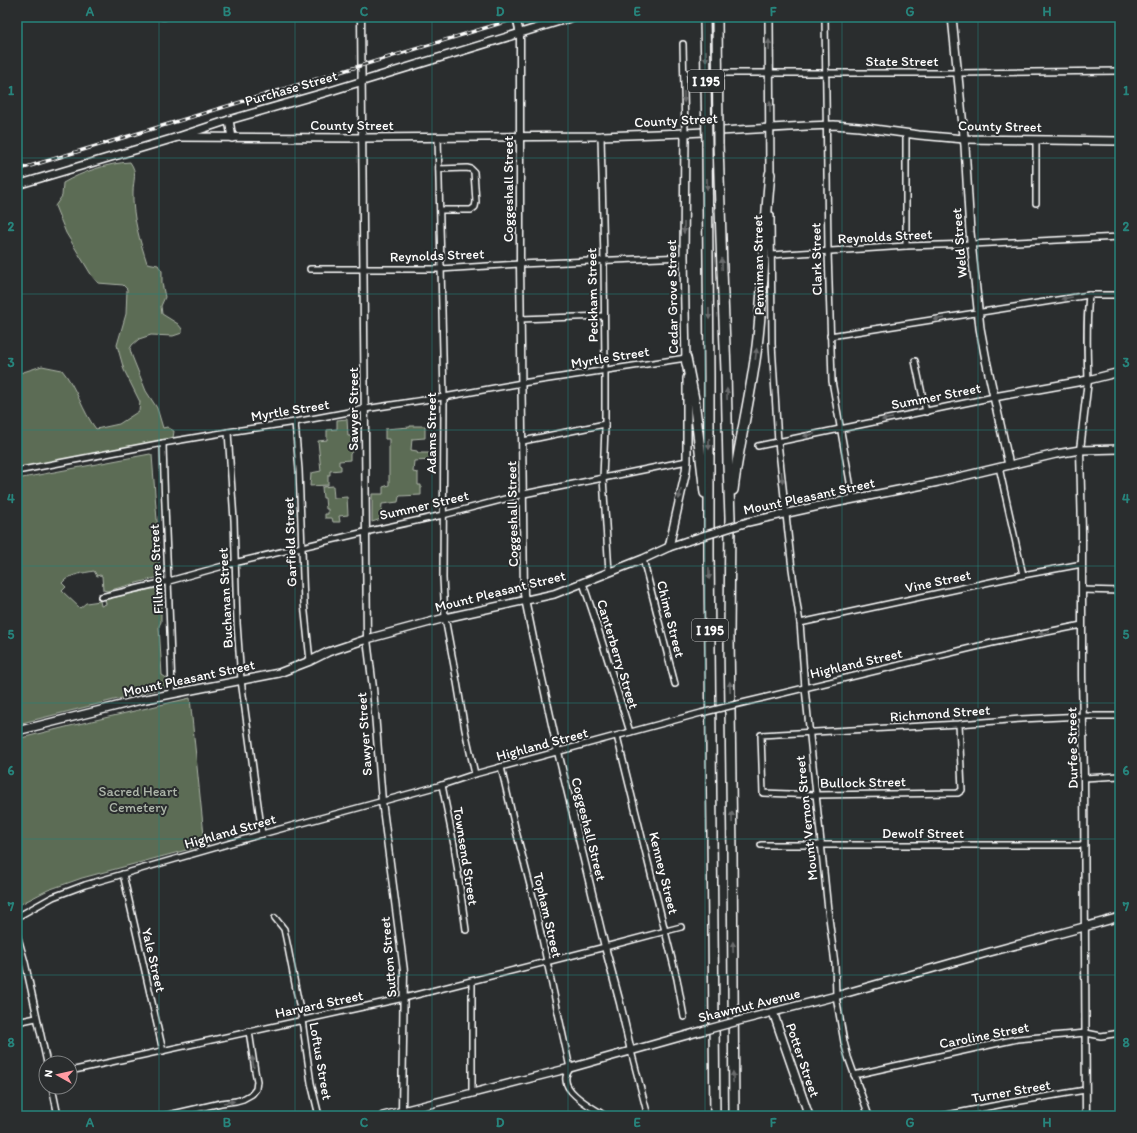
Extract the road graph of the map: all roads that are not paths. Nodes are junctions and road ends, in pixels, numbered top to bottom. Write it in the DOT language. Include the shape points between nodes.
graph roads {
  1 [pos="361,17"];
  2 [pos="516,17"];
  3 [pos="573,17"];
  4 [pos="705,17"];
  5 [pos="717,17"];
  6 [pos="769,17"];
  7 [pos="825,17"];
  8 [pos="952,17"];
  9 [pos="520,34"];
  10 [pos="683,44"];
  11 [pos="1120,71"];
  12 [pos="684,73"];
  13 [pos="770,73"];
  14 [pos="825,73"];
  15 [pos="958,73"];
  16 [pos="362,81"];
  17 [pos="229,120"];
  18 [pos="826,125"];
  19 [pos="770,128"];
  20 [pos="906,133"];
  21 [pos="685,134"];
  22 [pos="601,136"];
  23 [pos="178,137"];
  24 [pos="438,137"];
  25 [pos="521,137"];
  26 [pos="232,138"];
  27 [pos="363,138"];
  28 [pos="964,139"];
  29 [pos="1036,140"];
  30 [pos="1120,141"];
  31 [pos="439,169"];
  32 [pos="770,174"];
  33 [pos="17,185"];
  34 [pos="1036,203"];
  35 [pos="440,210"];
  36 [pos="1120,237"];
  37 [pos="972,244"];
  38 [pos="906,246"];
  39 [pos="828,251"];
  40 [pos="771,255"];
  41 [pos="684,257"];
  42 [pos="604,261"];
  43 [pos="520,264"];
  44 [pos="310,269"];
  45 [pos="364,269"];
  46 [pos="440,269"];
  47 [pos="1089,295"];
  48 [pos="1120,295"];
  49 [pos="978,313"];
  50 [pos="604,316"];
  51 [pos="520,319"];
  52 [pos="830,336"];
  53 [pos="686,358"];
  54 [pos="915,361"];
  55 [pos="605,370"];
  56 [pos="1120,372"];
  57 [pos="1088,380"];
  58 [pos="522,384"];
  59 [pos="444,397"];
  60 [pos="994,398"];
  61 [pos="365,409"];
  62 [pos="926,412"];
  63 [pos="295,422"];
  64 [pos="605,424"];
  65 [pos="841,429"];
  66 [pos="228,432"];
  67 [pos="523,441"];
  68 [pos="778,442"];
  69 [pos="163,443"];
  70 [pos="758,446"];
  71 [pos="1120,449"];
  72 [pos="1080,450"];
  73 [pos="687,461"];
  74 [pos="1009,465"];
  75 [pos="1000,467"];
  76 [pos="17,471"];
  77 [pos="603,478"];
  78 [pos="524,494"];
  79 [pos="853,499"];
  80 [pos="786,513"];
  81 [pos="443,515"];
  82 [pos="730,517"];
  83 [pos="709,523"];
  84 [pos="365,532"];
  85 [pos="669,547"];
  86 [pos="302,548"];
  87 [pos="643,559"];
  88 [pos="234,563"];
  89 [pos="1082,564"];
  90 [pos="609,572"];
  91 [pos="1022,575"];
  92 [pos="169,581"];
  93 [pos="583,583"];
  94 [pos="1082,590"];
  95 [pos="1120,591"];
  96 [pos="102,597"];
  97 [pos="525,601"];
  98 [pos="445,618"];
  99 [pos="800,623"];
  100 [pos="1082,625"];
  101 [pos="367,639"];
  102 [pos="310,661"];
  103 [pos="241,680"];
  104 [pos="675,684"];
  105 [pos="805,688"];
  106 [pos="172,694"];
  107 [pos="1083,716"];
  108 [pos="1120,716"];
  109 [pos="959,724"];
  110 [pos="17,731"];
  111 [pos="630,732"];
  112 [pos="810,733"];
  113 [pos="617,736"];
  114 [pos="558,752"];
  115 [pos="501,767"];
  116 [pos="475,774"];
  117 [pos="1120,776"];
  118 [pos="1084,778"];
  119 [pos="442,785"];
  120 [pos="763,793"];
  121 [pos="816,794"];
  122 [pos="382,801"];
  123 [pos="262,834"];
  124 [pos="761,845"];
  125 [pos="821,845"];
  126 [pos="1084,845"];
  127 [pos="123,874"];
  128 [pos="17,917"];
  129 [pos="1120,917"];
  130 [pos="275,918"];
  131 [pos="681,926"];
  132 [pos="1084,927"];
  133 [pos="466,930"];
  134 [pos="665,931"];
  135 [pos="17,934"];
  136 [pos="605,947"];
  137 [pos="547,961"];
  138 [pos="472,981"];
  139 [pos="836,996"];
  140 [pos="404,998"];
  141 [pos="773,1012"];
  142 [pos="684,1017"];
  143 [pos="36,1018"];
  144 [pos="302,1020"];
  145 [pos="17,1022"];
  146 [pos="249,1031"];
  147 [pos="1086,1032"];
  148 [pos="1120,1033"];
  149 [pos="163,1050"];
  150 [pos="631,1051"];
  151 [pos="45,1055"];
  152 [pos="570,1068"];
  153 [pos="78,1069"];
  154 [pos="854,1075"];
  155 [pos="1085,1090"];
  156 [pos="472,1093"];
  157 [pos="54,1095"];
  158 [pos="402,1112"];
  159 [pos="58,1116"];
  160 [pos="164,1116"];
  161 [pos="319,1116"];
  162 [pos="383,1116"];
  163 [pos="605,1116"];
  164 [pos="648,1116"];
  165 [pos="715,1116"];
  166 [pos="734,1116"];
  167 [pos="809,1116"];
  168 [pos="869,1116"];
  169 [pos="942,1116"];
  170 [pos="1086,1116"];
  1 -- 16 [label="street, Sawyer Street"];
  2 -- 9 [label="street, Coggeshall Street"];
  3 -- 9 [label="main road, Purchase Street"];
  4 -- 83 [label="highway, I 195, one-way, bridge" via="710,376"];
  82 -- 5 [label="highway, I 195, one-way, bridge" via="718,144"];
  13 -- 6 [label="main road, Penniman Street, one-way"];
  7 -- 14 [label="street, Clark Street"];
  8 -- 15 [label="main road, Weld Street"];
  9 -- 16 [label="main road, Purchase Street"];
  9 -- 25 [label="street, Coggeshall Street"];
  10 -- 12 [label="street, Cedar Grove Street"];
  11 -- 15 [label="street, State Street"];
  12 -- 13 [label="street, State Street"];
  12 -- 21 [label="street, Cedar Grove Street, one-way"];
  13 -- 14 [label="street, State Street"];
  19 -- 13 [label="main road, Penniman Street, one-way"];
  14 -- 15 [label="street, State Street"];
  14 -- 18 [label="street, Clark Street"];
  15 -- 28 [label="main road, Weld Street"];
  16 -- 17 [label="main road, Purchase Street"];
  16 -- 27 [label="street, Sawyer Street"];
  17 -- 23 [label="main road, Purchase Street"];
  17 -- 26 [label="main road"];
  18 -- 19 [label="main road, County Street"];
  18 -- 20 [label="main road, County Street"];
  18 -- 39 [label="street, Clark Street"];
  19 -- 21 [label="main road, County Street"];
  19 -- 32 [label="main road, Penniman Street"];
  20 -- 28 [label="main road, County Street"];
  20 -- 38 [label="street"];
  21 -- 22 [label="main road, County Street"];
  21 -- 41 [label="main road, Cedar Grove Street, one-way"];
  22 -- 25 [label="main road, County Street"];
  22 -- 42 [label="street, Peckham Street"];
  23 -- 26 [label="main road, County Street"];
  23 -- 33 [label="main road, Purchase Street"];
  24 -- 25 [label="main road, County Street"];
  24 -- 27 [label="main road, County Street"];
  24 -- 31 [label="street, Adams Street"];
  25 -- 43 [label="street, Coggeshall Street"];
  26 -- 27 [label="main road, County Street"];
  27 -- 45 [label="street, Sawyer Street"];
  28 -- 29 [label="main road, County Street"];
  28 -- 37 [label="main road, Weld Street"];
  29 -- 30 [label="main road, County Street"];
  29 -- 34 [label="street"];
  31 -- 35 [label="street, Adams Street"];
  31 -- 35 [label="street" via="471,169 474,172 476,202 471,210"];
  32 -- 40 [label="street, Penniman Street"];
  82 -- 32 [label="highway, one-way" via="758,339"];
  35 -- 46 [label="street, Adams Street"];
  36 -- 37 [label="street, Reynolds Street"];
  37 -- 38 [label="street, Reynolds Street"];
  37 -- 49 [label="main road, Weld Street"];
  38 -- 39 [label="street, Reynolds Street"];
  39 -- 40 [label="street, Reynolds Street"];
  39 -- 52 [label="street, Clark Street"];
  40 -- 68 [label="street, Penniman Street" via="772,344"];
  41 -- 42 [label="street, Reynolds Street"];
  41 -- 53 [label="main road, Cedar Grove Street"];
  42 -- 43 [label="street, Reynolds Street"];
  42 -- 50 [label="street, Peckham Street"];
  43 -- 46 [label="street, Reynolds Street"];
  43 -- 51 [label="street, Coggeshall Street"];
  44 -- 45 [label="street, Reynolds Street"];
  45 -- 46 [label="street, Reynolds Street"];
  45 -- 61 [label="street, Sawyer Street"];
  46 -- 59 [label="street, Adams Street"];
  47 -- 48 [label="street"];
  47 -- 49 [label="street, one-way"];
  47 -- 57 [label="street" via="1086,335"];
  49 -- 52 [label="street, one-way"];
  49 -- 60 [label="main road, Weld Street"];
  50 -- 51 [label="street"];
  50 -- 55 [label="street, Peckham Street"];
  51 -- 58 [label="street, Coggeshall Street"];
  52 -- 65 [label="street, Clark Street" via="832,381"];
  53 -- 55 [label="street, Myrtle Street"];
  53 -- 73 [label="main road, Cedar Grove Street"];
  53 -- 83 [label="highway" via="695,407"];
  54 -- 62 [label="street"];
  55 -- 58 [label="street, Myrtle Street"];
  55 -- 64 [label="street, Peckham Street"];
  56 -- 57 [label="main road, Summer Street"];
  57 -- 60 [label="main road, Summer Street"];
  57 -- 72 [label="street, Durfee Street"];
  58 -- 59 [label="street, Myrtle Street"];
  58 -- 67 [label="street, Coggeshall Street"];
  59 -- 61 [label="street, Myrtle Street"];
  59 -- 81 [label="street, Adams Street"];
  60 -- 62 [label="street, Summer Street"];
  60 -- 74 [label="main road, Weld Street"];
  61 -- 63 [label="street, Myrtle Street"];
  61 -- 84 [label="street, Sawyer Street"];
  62 -- 65 [label="street, Summer Street, one-way"];
  63 -- 66 [label="street, Myrtle Street"];
  63 -- 86 [label="street, Garfield Street"];
  64 -- 67 [label="street"];
  64 -- 77 [label="street, Peckham Street"];
  65 -- 68 [label="street, Summer Street, one-way"];
  65 -- 79 [label="street, Clark Street"];
  66 -- 69 [label="street, Myrtle Street"];
  66 -- 88 [label="street, Buchanan Street"];
  67 -- 78 [label="street, Coggeshall Street"];
  68 -- 70 [label="street, Summer Street"];
  68 -- 80 [label="street, Penniman Street, one-way"];
  69 -- 76 [label="street, Myrtle Street"];
  69 -- 92 [label="street, Fillmore Street"];
  71 -- 72 [label="main road, Mount Pleasant Street"];
  72 -- 74 [label="main road, Mount Pleasant Street"];
  72 -- 89 [label="street, Durfee Street"];
  73 -- 77 [label="street, Summer Street"];
  73 -- 85 [label="main road, Cedar Grove Street, one-way"];
  74 -- 75 [label="main road, Mount Pleasant Street"];
  75 -- 79 [label="main road, Mount Pleasant Street"];
  75 -- 91 [label="street"];
  77 -- 78 [label="street, Summer Street"];
  77 -- 90 [label="street, Peckham Street"];
  78 -- 81 [label="street, Summer Street"];
  78 -- 97 [label="street, Coggeshall Street"];
  79 -- 80 [label="main road, Mount Pleasant Street"];
  80 -- 85 [label="main road, Mount Pleasant Street, bridge"];
  80 -- 99 [label="street, Mount Vernon Street"];
  81 -- 84 [label="street, Summer Street"];
  81 -- 98 [label="street, Adams Street"];
  166 -- 82 [label="highway, I 195, one-way"];
  83 -- 165 [label="highway, I 195, one-way"];
  84 -- 86 [label="street, Summer Street"];
  84 -- 101 [label="street, Sawyer Street"];
  85 -- 87 [label="main road, Mount Pleasant Street"];
  86 -- 88 [label="street, Summer Street"];
  86 -- 102 [label="street, Garfield Street"];
  87 -- 90 [label="main road, Mount Pleasant Street"];
  87 -- 104 [label="street, Chime Street"];
  88 -- 92 [label="street, Summer Street"];
  88 -- 103 [label="street, Buchanan Street"];
  89 -- 91 [label="street, Vine Street"];
  89 -- 94 [label="street, Durfee Street"];
  90 -- 93 [label="main road, Mount Pleasant Street"];
  91 -- 99 [label="street, Vine Street"];
  92 -- 96 [label="street, Summer Street"];
  92 -- 106 [label="street, Fillmore Street"];
  93 -- 97 [label="main road, Mount Pleasant Street"];
  93 -- 111 [label="street, Canterberry Street"];
  94 -- 95 [label="street"];
  94 -- 100 [label="street, Durfee Street"];
  97 -- 98 [label="main road, Mount Pleasant Street"];
  97 -- 114 [label="street, Coggeshall Street"];
  98 -- 101 [label="main road, Mount Pleasant Street"];
  98 -- 116 [label="street, Adams Street"];
  99 -- 105 [label="street, Mount Vernon Street"];
  100 -- 105 [label="street, Highland Street, one-way" via="992,643"];
  100 -- 107 [label="street, Durfee Street"];
  101 -- 102 [label="main road, Mount Pleasant Street"];
  101 -- 122 [label="street, Sawyer Street"];
  102 -- 103 [label="main road, Mount Pleasant Street" via="279,673"];
  103 -- 106 [label="main road, Mount Pleasant Street"];
  103 -- 123 [label="street, Buchanan Street"];
  105 -- 111 [label="street, Highland Street, bridge"];
  105 -- 112 [label="street, Mount Vernon Street"];
  106 -- 110 [label="main road, Mount Pleasant Street"];
  107 -- 108 [label="street, Richmond Street"];
  107 -- 109 [label="street, Richmond Street"];
  107 -- 118 [label="street, Durfee Street"];
  109 -- 112 [label="street, Richmond Street"];
  109 -- 121 [label="street, Bullock Street" via="962,790 958,793"];
  111 -- 113 [label="street, Highland Street"];
  112 -- 120 [label="street, Richmond Street" via="761,736"];
  112 -- 121 [label="street, Mount Vernon Street"];
  113 -- 114 [label="street, Highland Street"];
  113 -- 134 [label="street, Kenney Street"];
  114 -- 115 [label="street, Highland Street"];
  114 -- 136 [label="street, Coggeshall Street"];
  115 -- 116 [label="street, Highland Street"];
  115 -- 137 [label="street, Topham Street"];
  116 -- 119 [label="street, Highland Street"];
  117 -- 118 [label="street"];
  118 -- 126 [label="street, Durfee Street"];
  119 -- 122 [label="street, Highland Street"];
  119 -- 133 [label="street, Townsend Street" via="454,845"];
  120 -- 121 [label="street, Bullock Street"];
  121 -- 125 [label="street, Mount Vernon Street"];
  122 -- 123 [label="street, Highland Street"];
  122 -- 140 [label="street, Sutton Street" via="404,971"];
  123 -- 127 [label="street, Highland Street"];
  124 -- 125 [label="street, Dewolf Street"];
  125 -- 126 [label="street, Dewolf Street"];
  125 -- 139 [label="street, Mount Vernon Street" via="835,964"];
  126 -- 132 [label="street, Durfee Street"];
  127 -- 128 [label="street, Highland Street" via="67,891"];
  127 -- 149 [label="street, Yale Street"];
  129 -- 132 [label="main road, Shawmut Avenue"];
  130 -- 144 [label="street, Loftus Street" via="284,929"];
  131 -- 134 [label="street, Harvard Street"];
  132 -- 139 [label="main road, Shawmut Avenue"];
  132 -- 147 [label="street, Durfee Street"];
  134 -- 136 [label="street, Harvard Street"];
  134 -- 142 [label="street, Kenney Street"];
  135 -- 143 [label="street"];
  136 -- 137 [label="street, Harvard Street"];
  136 -- 150 [label="street, Coggeshall Street"];
  137 -- 138 [label="street, Harvard Street"];
  137 -- 152 [label="street, Topham Street"];
  138 -- 140 [label="street, Harvard Street"];
  138 -- 156 [label="street"];
  139 -- 141 [label="main road, Shawmut Avenue"];
  139 -- 154 [label="street, Mount Vernon Street" via="844,1042"];
  140 -- 144 [label="street, Harvard Street"];
  140 -- 158 [label="street, Sutton Street"];
  141 -- 150 [label="main road, Shawmut Avenue, bridge"];
  141 -- 167 [label="main road, Potter Street"];
  143 -- 145 [label="street"];
  143 -- 151 [label="street"];
  144 -- 146 [label="street, Harvard Street"];
  144 -- 161 [label="street, Loftus Street" via="311,1083"];
  146 -- 149 [label="street, Harvard Street"];
  160 -- 146 [label="street, one-way" via="236,1101 252,1094 257,1081"];
  147 -- 148 [label="street, Caroline Street" via="1101,1036"];
  147 -- 154 [label="street, Caroline Street" via="1017,1039"];
  147 -- 155 [label="street, Durfee Street"];
  149 -- 153 [label="street, Harvard Street"];
  150 -- 152 [label="main road, Shawmut Avenue"];
  150 -- 164 [label="street, Coggeshall Street"];
  152 -- 156 [label="main road, Shawmut Avenue"];
  152 -- 163 [label="street, Topham Street" via="566,1078 571,1093"];
  154 -- 168 [label="street, Mount Vernon Street"];
  155 -- 169 [label="street, Turner Street"];
  155 -- 170 [label="street, Durfee Street"];
  156 -- 158 [label="main road, Shawmut Avenue"];
  157 -- 159 [label="street"];
  158 -- 162 [label="main road, Shawmut Avenue"];
}
